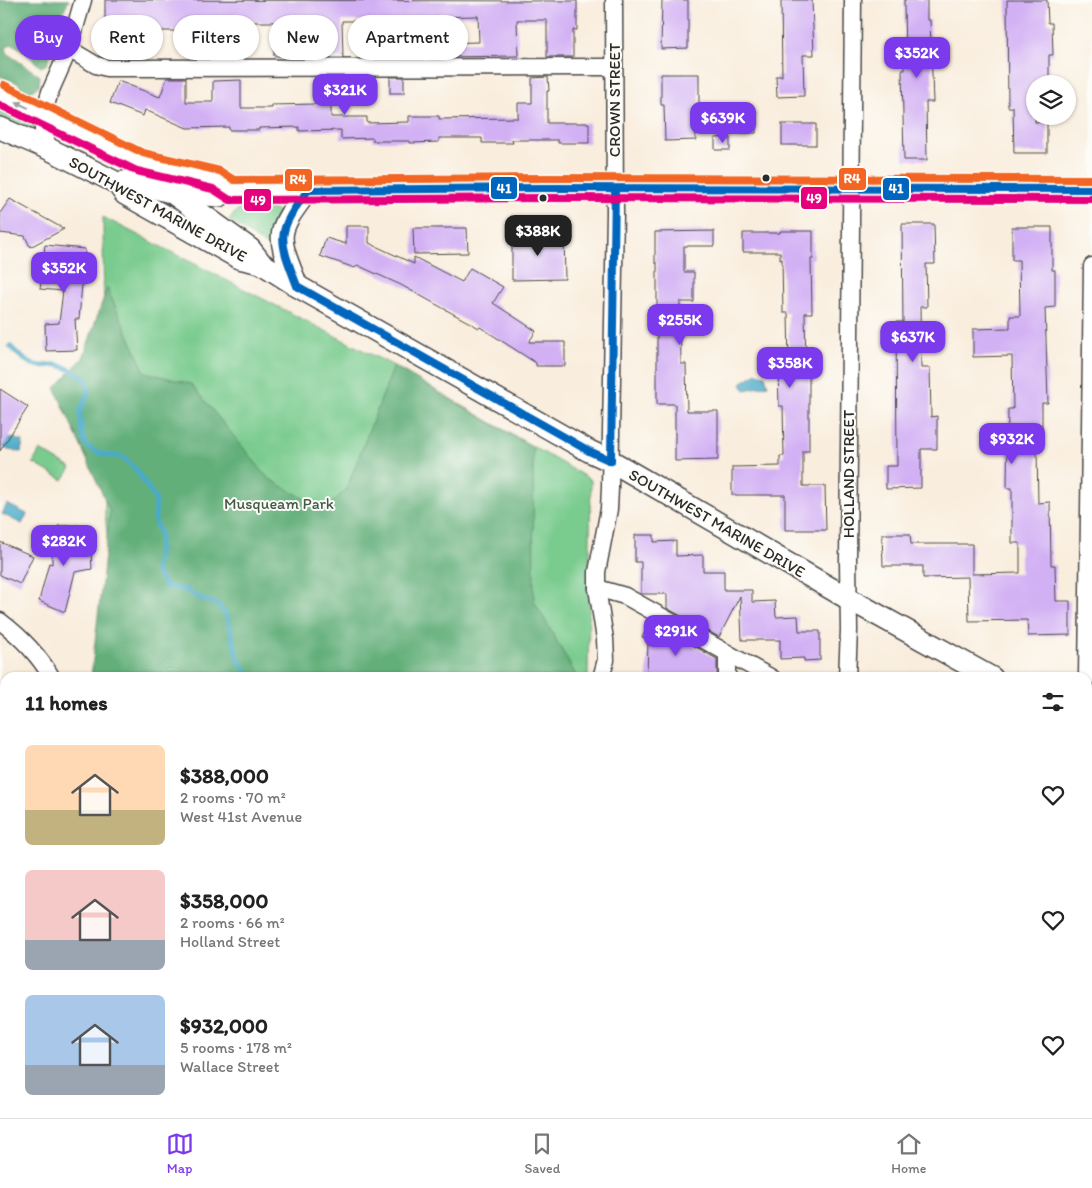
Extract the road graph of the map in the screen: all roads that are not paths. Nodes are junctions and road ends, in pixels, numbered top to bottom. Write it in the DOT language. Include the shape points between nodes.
graph roads {
  1 [pos="82,0"];
  2 [pos="614,0"];
  3 [pos="853,0"];
  4 [pos="78,15"];
  5 [pos="81,56"];
  6 [pos="64,60"];
  7 [pos="613,67"];
  8 [pos="0,94"];
  9 [pos="43,115"];
  10 [pos="0,128"];
  11 [pos="49,150"];
  12 [pos="140,162"];
  13 [pos="118,183"];
  14 [pos="850,188"];
  15 [pos="615,189"];
  16 [pos="1092,189"];
  17 [pos="232,190"];
  18 [pos="308,190"];
  19 [pos="171,192"];
  20 [pos="261,263"];
  21 [pos="1092,266"];
  22 [pos="297,286"];
  23 [pos="610,461"];
  24 [pos="597,588"];
  25 [pos="848,599"];
  26 [pos="0,621"];
  27 [pos="727,653"];
  28 [pos="49,672"];
  29 [pos="603,672"];
  30 [pos="727,672"];
  31 [pos="761,672"];
  32 [pos="847,672"];
  33 [pos="981,672"];
  34 [pos="1087,672"];
  1 -- 4 [label="street"];
  2 -- 7 [label="street, CROWN STREET"];
  3 -- 14 [label="street, HOLLAND STREET"];
  5 -- 7 [label="street" via="107,68"];
  6 -- 9 [label="street"];
  7 -- 15 [label="street, CROWN STREET"];
  9 -- 8 [label="main road, SOUTHWEST MARINE DRIVE, one-way"];
  9 -- 11 [label="street" via="43,130"];
  9 -- 12 [label="main road, SOUTHWEST MARINE DRIVE"];
  10 -- 11 [label="main road, SOUTHWEST MARINE DRIVE"];
  11 -- 13 [label="main road, SOUTHWEST MARINE DRIVE"];
  12 -- 17 [label="main road" via="218,180"];
  12 -- 19 [label="main road, SOUTHWEST MARINE DRIVE"];
  13 -- 19 [label="main road" via="129,180"];
  13 -- 20 [label="main road, SOUTHWEST MARINE DRIVE" via="125,194 197,235 239,258"];
  14 -- 15 [label="main road"];
  14 -- 16 [label="main road"];
  14 -- 25 [label="street, HOLLAND STREET"];
  15 -- 18 [label="main road"];
  15 -- 23 [label="street, CROWN STREET"];
  17 -- 18 [label="main road"];
  17 -- 19 [label="main road" via="219,196"];
  18 -- 22 [label="main road" via="290,214 282,232 283,252"];
  19 -- 20 [label="main road, SOUTHWEST MARINE DRIVE" via="250,249"];
  20 -- 22 [label="main road, SOUTHWEST MARINE DRIVE"];
  21 -- 34 [label="street"];
  22 -- 23 [label="main road, SOUTHWEST MARINE DRIVE"];
  23 -- 24 [label="street, CROWN STREET" via="609,509 596,572"];
  23 -- 25 [label="main road, SOUTHWEST MARINE DRIVE"];
  24 -- 27 [label="street" via="625,596"];
  24 -- 29 [label="street, CROWN STREET" via="605,639"];
  25 -- 32 [label="street, HOLLAND STREET"];
  25 -- 33 [label="main road, SOUTHWEST MARINE DRIVE"];
  26 -- 28 [label="street" via="17,634"];
  27 -- 30 [label="street"];
  27 -- 31 [label="street"];
}
